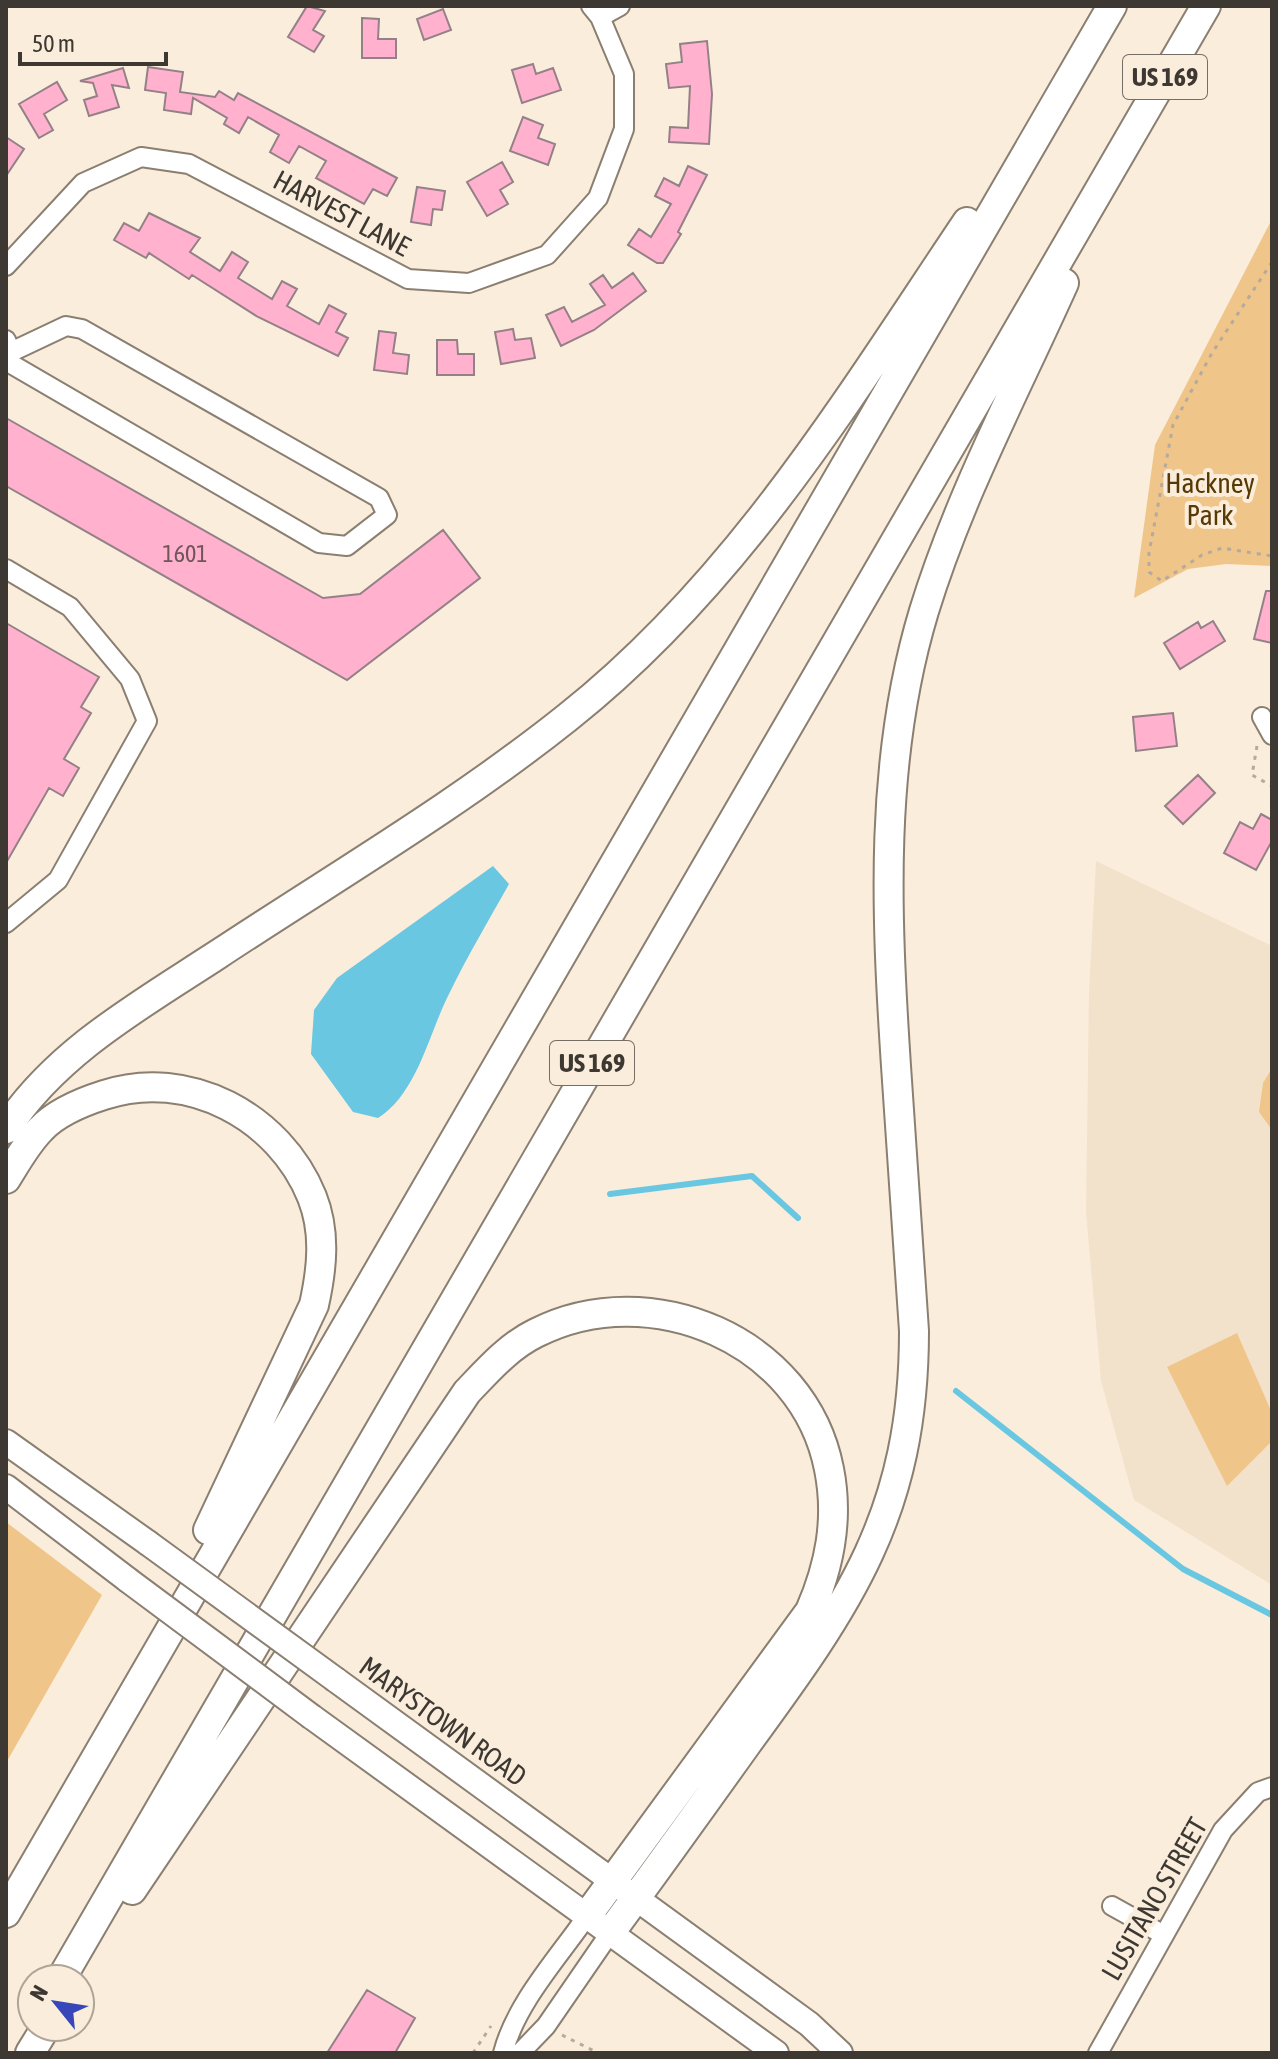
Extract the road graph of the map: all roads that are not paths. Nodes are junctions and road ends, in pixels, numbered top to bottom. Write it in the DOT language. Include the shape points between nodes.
graph roads {
  1 [pos="620,6"];
  2 [pos="1112,6"];
  3 [pos="1206,6"];
  4 [pos="596,12"];
  5 [pos="1044,124"];
  6 [pos="1124,147"];
  7 [pos="6,266"];
  8 [pos="7,352"];
  9 [pos="6,569"];
  10 [pos="1262,717"];
  11 [pos="1272,735"];
  12 [pos="6,923"];
  13 [pos="6,1129"];
  14 [pos="6,1179"];
  15 [pos="6,1442"];
  16 [pos="6,1487"];
  17 [pos="91,1767"];
  18 [pos="1272,1787"];
  19 [pos="613,1881"];
  20 [pos="636,1898"];
  21 [pos="1112,1906"];
  22 [pos="6,1913"];
  23 [pos="598,1924"];
  24 [pos="1164,1935"];
  25 [pos="70,1963"];
  26 [pos="87,1963"];
  27 [pos="503,2053"];
  28 [pos="520,2053"];
  29 [pos="776,2053"];
  30 [pos="840,2053"];
  31 [pos="1098,2053"];
  1 -- 4 [label="street"];
  2 -- 5 [label="highway, US 169"];
  3 -- 6 [label="highway, US 169"];
  4 -- 7 [label="street, HARVEST LANE" via="624,74 624,129 598,198 547,255 469,283 408,279 189,164 141,157 83,183"];
  5 -- 13 [label="highway" via="978,205 773,507 629,664 506,765 122,1017 49,1078"];
  5 -- 17 [label="highway, US 169"];
  6 -- 20 [label="highway" via="944,553 924,613 898,737 887,912 914,1383 897,1482 839,1615"];
  6 -- 25 [label="highway, US 169"];
  8 -- 8 [label="street" via="66,326 82,329 379,498 387,515 347,546 319,543"];
  9 -- 12 [label="street" via="70,607 130,679 147,721 58,880"];
  10 -- 11 [label="street"];
  14 -- 17 [label="highway" via="41,1129 78,1103 121,1089 161,1086 225,1104 277,1140 313,1199 320,1235 322,1268 302,1336"];
  15 -- 19 [label="main road, MARYSTOWN ROAD, bridge"];
  16 -- 23 [label="main road, bridge"];
  17 -- 22 [label="highway, US 169"];
  18 -- 24 [label="street, LUSITANO STREET" via="1258,1792 1223,1830"];
  19 -- 20 [label="main road, MARYSTOWN ROAD"];
  19 -- 23 [label="highway"];
  19 -- 26 [label="highway" via="810,1611 824,1578 834,1502 829,1466 800,1402 774,1369 704,1323 660,1312 613,1310 573,1317 534,1333 497,1360 467,1392"];
  20 -- 23 [label="highway"];
  20 -- 30 [label="main road, MARYSTOWN ROAD" via="809,2024"];
  21 -- 24 [label="street"];
  23 -- 27 [label="street" via="522,2010"];
  23 -- 28 [label="street" via="546,2026"];
  23 -- 29 [label="main road"];
  24 -- 31 [label="street, LUSITANO STREET"];
}
